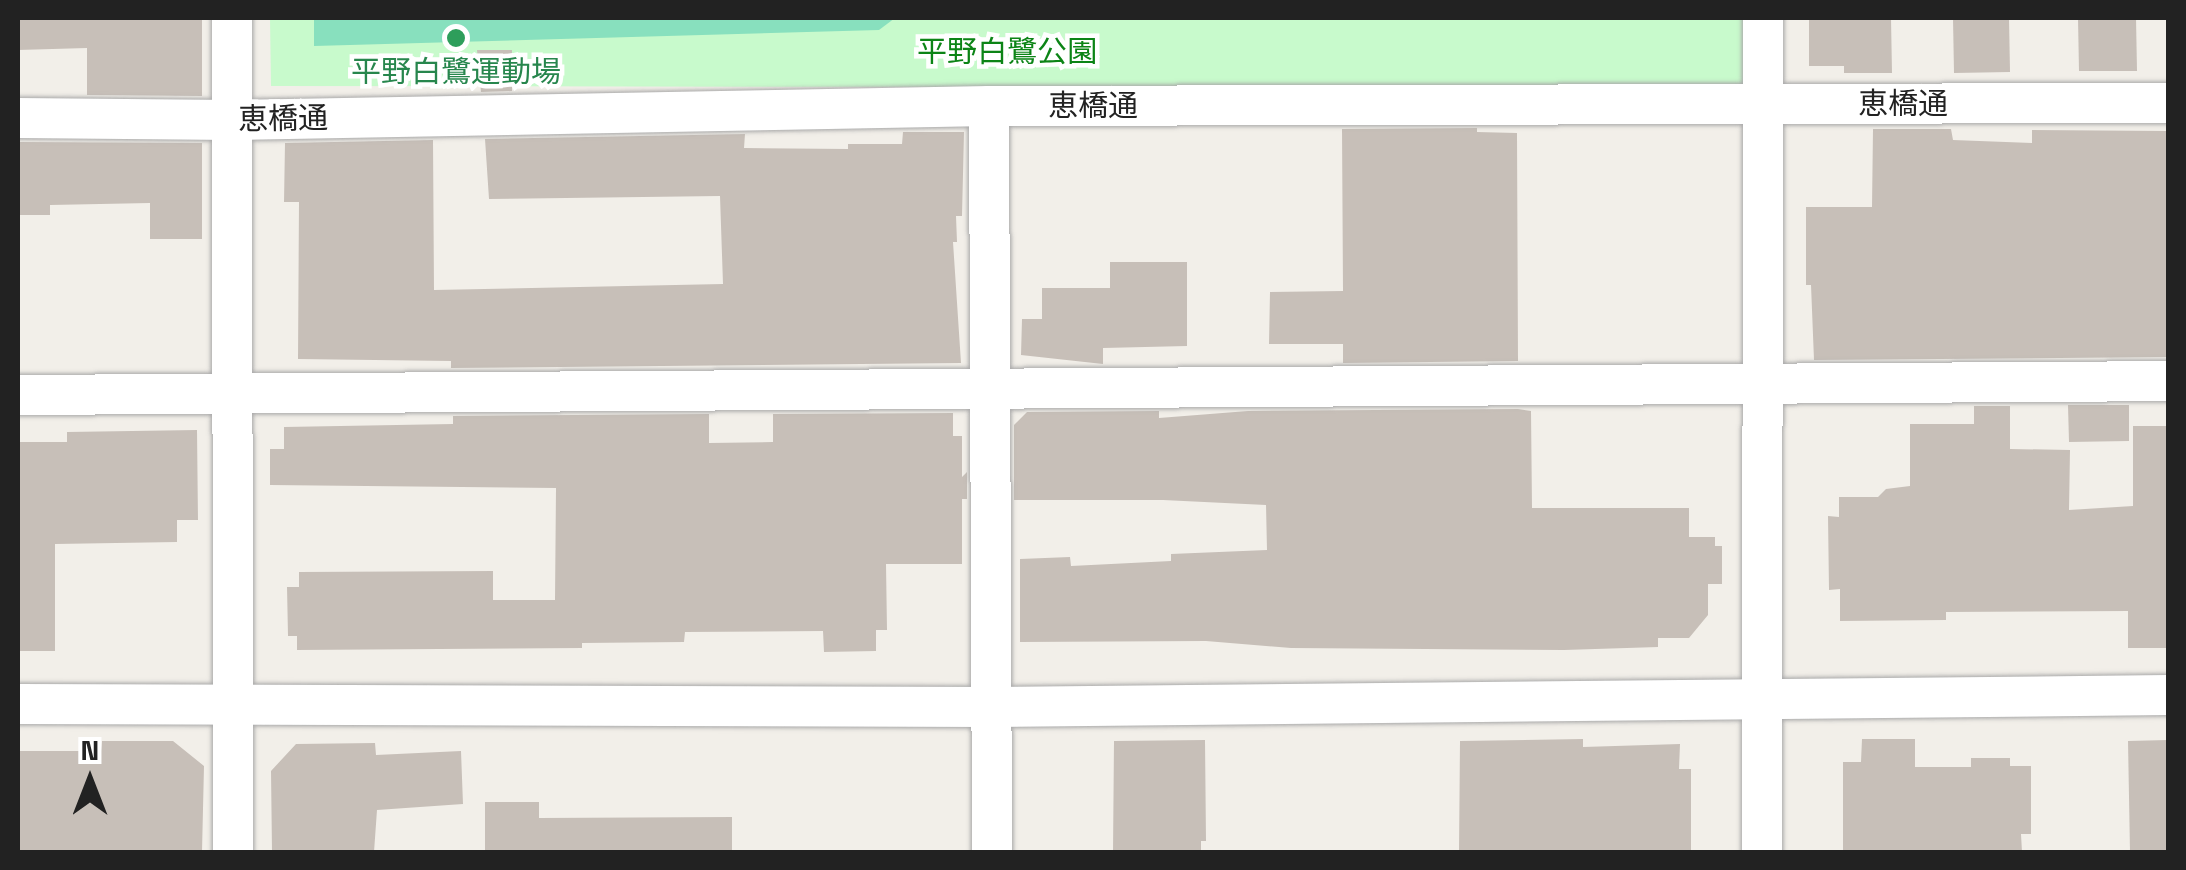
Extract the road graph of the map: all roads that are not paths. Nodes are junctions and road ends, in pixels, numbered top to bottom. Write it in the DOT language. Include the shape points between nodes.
graph roads {
  1 [pos="232,18"];
  2 [pos="1763,18"];
  3 [pos="2168,103"];
  4 [pos="1764,105"];
  5 [pos="989,106"];
  6 [pos="18,118"];
  7 [pos="232,120"];
  8 [pos="2168,381"];
  9 [pos="1763,384"];
  10 [pos="989,392"];
  11 [pos="232,394"];
  12 [pos="18,395"];
  13 [pos="2168,695"];
  14 [pos="1762,702"];
  15 [pos="232,703"];
  16 [pos="18,704"];
  17 [pos="990,706"];
  18 [pos="234,852"];
  19 [pos="992,852"];
  20 [pos="1762,852"];
  1 -- 7 [label="street"];
  2 -- 4 [label="street"];
  3 -- 4 [label="street, 恵橋通"];
  4 -- 5 [label="street, 恵橋通"];
  4 -- 9 [label="street"];
  5 -- 7 [label="street, 恵橋通"];
  5 -- 10 [label="street"];
  6 -- 7 [label="street, 恵橋通"];
  7 -- 11 [label="street"];
  8 -- 9 [label="street"];
  9 -- 10 [label="street"];
  9 -- 14 [label="street"];
  10 -- 11 [label="street"];
  10 -- 17 [label="street"];
  11 -- 12 [label="street"];
  11 -- 15 [label="street"];
  13 -- 14 [label="street"];
  14 -- 17 [label="street"];
  14 -- 20 [label="street"];
  15 -- 16 [label="street"];
  15 -- 17 [label="street"];
  15 -- 18 [label="street"];
  17 -- 19 [label="street"];
}
